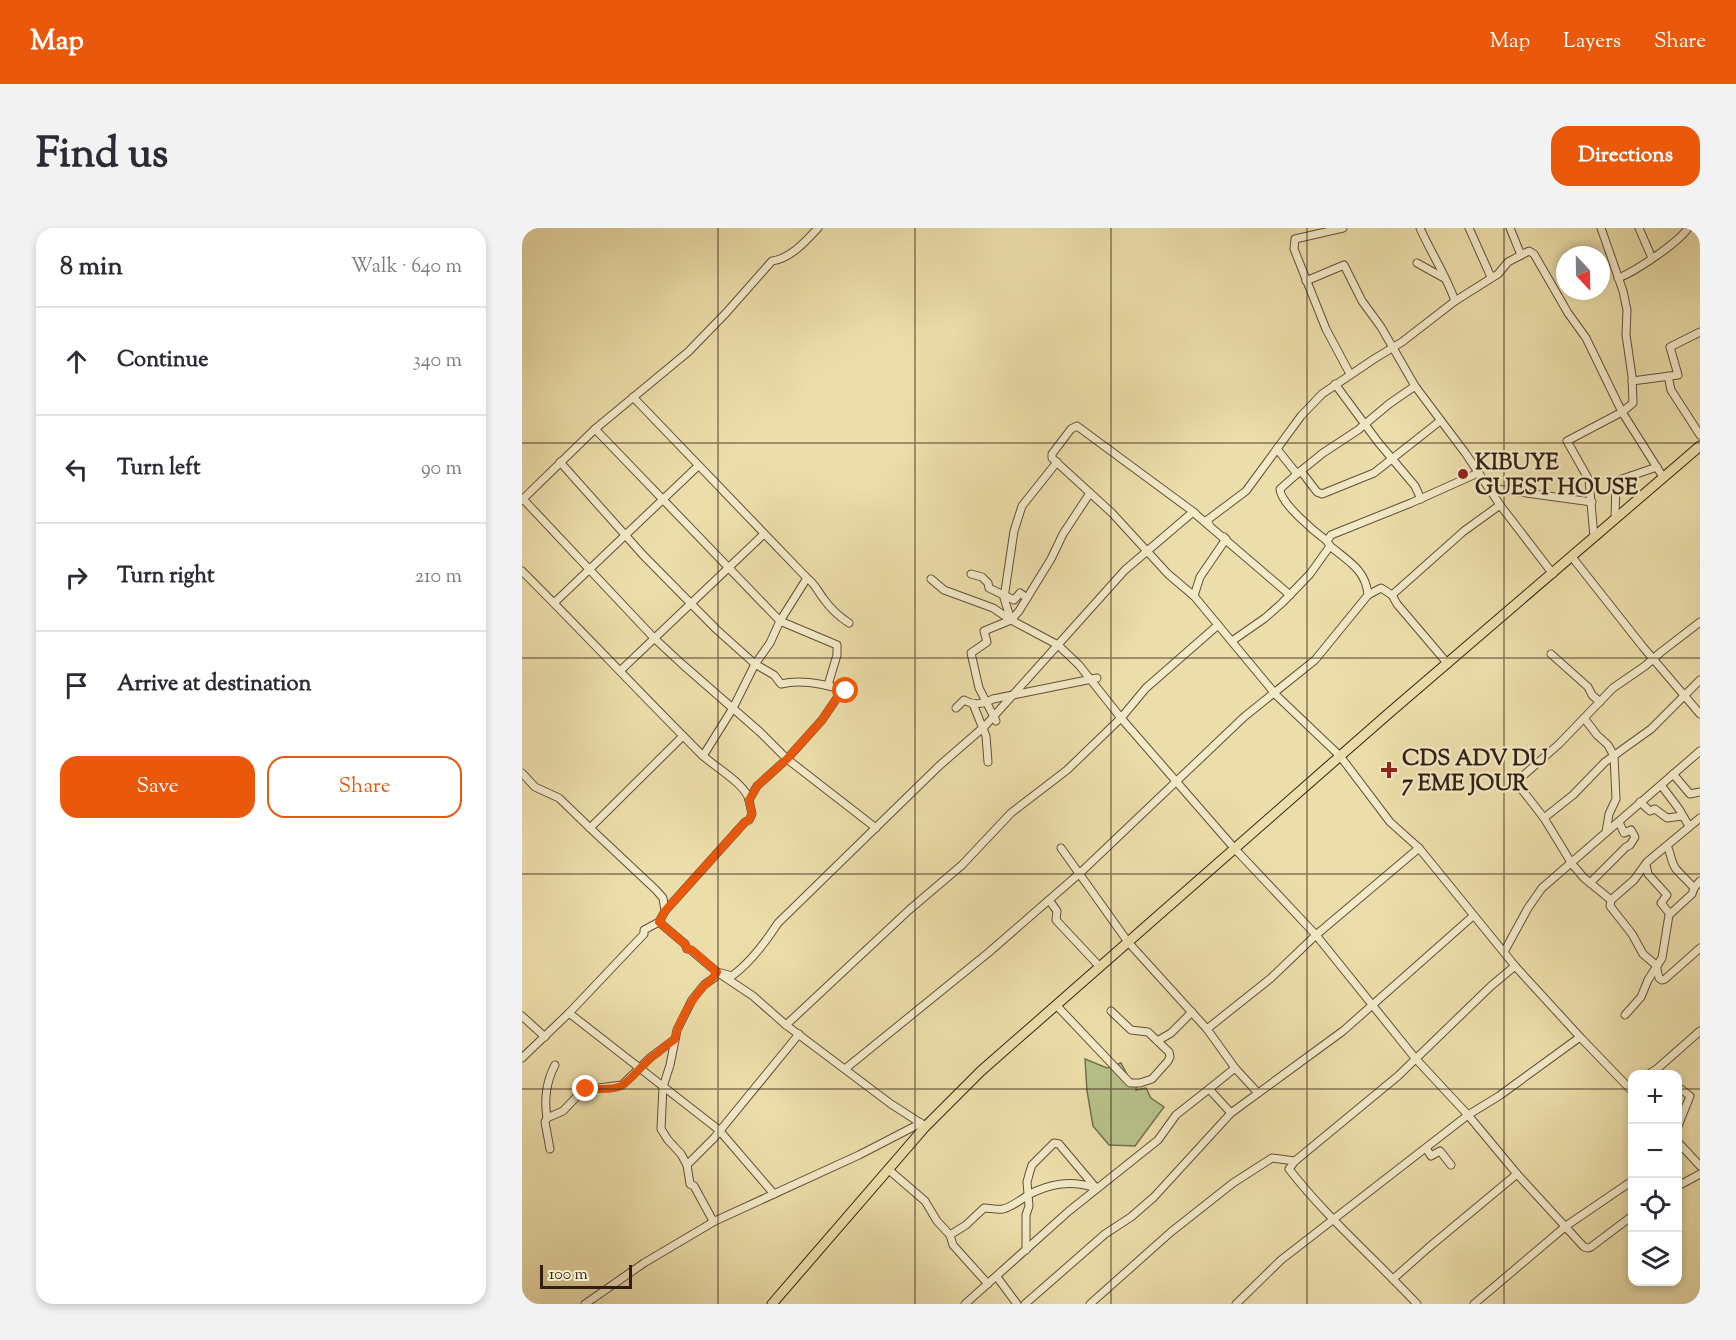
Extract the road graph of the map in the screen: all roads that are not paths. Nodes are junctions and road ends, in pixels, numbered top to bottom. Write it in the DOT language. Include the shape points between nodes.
graph roads {
  1 [pos="818,228"];
  2 [pos="1342,228"];
  3 [pos="1420,228"];
  4 [pos="1469,228"];
  5 [pos="1510,228"];
  6 [pos="1601,228"];
  7 [pos="1639,228"];
  8 [pos="1688,228"];
  9 [pos="1697,228"];
  10 [pos="1700,232"];
  11 [pos="1521,255"];
  12 [pos="1652,258"];
  13 [pos="1417,263"];
  14 [pos="1491,277"];
  15 [pos="1618,278"];
  16 [pos="1446,279"];
  17 [pos="1306,281"];
  18 [pos="1455,300"];
  19 [pos="1700,332"];
  20 [pos="1392,347"];
  21 [pos="1350,374"];
  22 [pos="1668,376"];
  23 [pos="1632,381"];
  24 [pos="1335,384"];
  25 [pos="1415,387"];
  26 [pos="633,397"];
  27 [pos="1622,412"];
  28 [pos="1440,421"];
  29 [pos="1365,424"];
  30 [pos="595,429"];
  31 [pos="1700,435"];
  32 [pos="1700,446"];
  33 [pos="1277,449"];
  34 [pos="1393,459"];
  35 [pos="560,462"];
  36 [pos="1056,462"];
  37 [pos="699,466"];
  38 [pos="1657,467"];
  39 [pos="1299,473"];
  40 [pos="1479,473"];
  41 [pos="1664,477"];
  42 [pos="1489,489"];
  43 [pos="1090,493"];
  44 [pos="1421,499"];
  45 [pos="523,500"];
  46 [pos="663,500"];
  47 [pos="1592,502"];
  48 [pos="1500,505"];
  49 [pos="1193,512"];
  50 [pos="1615,518"];
  51 [pos="1206,521"];
  52 [pos="764,534"];
  53 [pos="625,535"];
  54 [pos="1594,537"];
  55 [pos="1226,539"];
  56 [pos="1329,544"];
  57 [pos="1148,553"];
  58 [pos="1572,557"];
  59 [pos="590,568"];
  60 [pos="729,568"];
  61 [pos="522,571"];
  62 [pos="971,574"];
  63 [pos="1553,574"];
  64 [pos="807,578"];
  65 [pos="1365,578"];
  66 [pos="931,579"];
  67 [pos="1381,588"];
  68 [pos="1368,595"];
  69 [pos="1004,596"];
  70 [pos="1194,596"];
  71 [pos="1290,596"];
  72 [pos="1392,596"];
  73 [pos="1027,598"];
  74 [pos="554,603"];
  75 [pos="692,604"];
  76 [pos="1011,620"];
  77 [pos="780,621"];
  78 [pos="1700,622"];
  79 [pos="849,623"];
  80 [pos="1218,625"];
  81 [pos="654,638"];
  82 [pos="1232,641"];
  83 [pos="1058,645"];
  84 [pos="1551,654"];
  85 [pos="1654,658"];
  86 [pos="755,664"];
  87 [pos="1448,664"];
  88 [pos="620,671"];
  89 [pos="1094,679"];
  90 [pos="1700,680"];
  91 [pos="828,685"];
  92 [pos="1274,692"];
  93 [pos="1014,695"];
  94 [pos="1685,695"];
  95 [pos="986,702"];
  96 [pos="1600,702"];
  97 [pos="973,704"];
  98 [pos="733,708"];
  99 [pos="956,708"];
  100 [pos="1700,714"];
  101 [pos="995,718"];
  102 [pos="1122,718"];
  103 [pos="1584,718"];
  104 [pos="982,728"];
  105 [pos="683,736"];
  106 [pos="1700,751"];
  107 [pos="703,756"];
  108 [pos="1340,756"];
  109 [pos="1614,756"];
  110 [pos="787,759"];
  111 [pos="988,762"];
  112 [pos="522,773"];
  113 [pos="1673,774"];
  114 [pos="1177,782"];
  115 [pos="1661,785"];
  116 [pos="1700,792"];
  117 [pos="749,800"];
  118 [pos="1640,802"];
  119 [pos="1682,816"];
  120 [pos="1544,818"];
  121 [pos="1700,818"];
  122 [pos="1618,822"];
  123 [pos="1689,826"];
  124 [pos="590,828"];
  125 [pos="876,828"];
  126 [pos="1606,832"];
  127 [pos="1667,846"];
  128 [pos="1061,848"];
  129 [pos="1419,848"];
  130 [pos="1234,849"];
  131 [pos="1572,864"];
  132 [pos="1646,864"];
  133 [pos="1080,873"];
  134 [pos="1700,881"];
  135 [pos="1590,883"];
  136 [pos="1694,888"];
  137 [pos="1049,900"];
  138 [pos="1611,900"];
  139 [pos="665,911"];
  140 [pos="1670,914"];
  141 [pos="1473,916"];
  142 [pos="659,922"];
  143 [pos="1316,935"];
  144 [pos="1128,942"];
  145 [pos="1700,948"];
  146 [pos="1504,952"];
  147 [pos="1515,966"];
  148 [pos="1100,967"];
  149 [pos="1656,967"];
  150 [pos="717,972"];
  151 [pos="1372,1005"];
  152 [pos="1057,1006"];
  153 [pos="1111,1011"];
  154 [pos="1192,1012"];
  155 [pos="569,1013"];
  156 [pos="522,1016"];
  157 [pos="1625,1016"];
  158 [pos="786,1025"];
  159 [pos="1207,1029"];
  160 [pos="1700,1030"];
  161 [pos="800,1034"];
  162 [pos="545,1037"];
  163 [pos="1580,1037"];
  164 [pos="675,1039"];
  165 [pos="1159,1040"];
  166 [pos="522,1058"];
  167 [pos="1415,1058"];
  168 [pos="555,1065"];
  169 [pos="640,1068"];
  170 [pos="1235,1068"];
  171 [pos="846,1069"];
  172 [pos="1662,1070"];
  173 [pos="1628,1084"];
  174 [pos="663,1087"];
  175 [pos="1209,1089"];
  176 [pos="1682,1090"];
  177 [pos="1258,1094"];
  178 [pos="1231,1113"];
  179 [pos="1682,1114"];
  180 [pos="1468,1115"];
  181 [pos="547,1118"];
  182 [pos="923,1125"];
  183 [pos="719,1130"];
  184 [pos="1426,1148"];
  185 [pos="550,1149"];
  186 [pos="1682,1150"];
  187 [pos="1295,1161"];
  188 [pos="687,1165"];
  189 [pos="1451,1165"];
  190 [pos="1700,1166"];
  191 [pos="889,1170"];
  192 [pos="1517,1174"];
  193 [pos="1700,1174"];
  194 [pos="1682,1183"];
  195 [pos="1628,1184"];
  196 [pos="1096,1188"];
  197 [pos="774,1194"];
  198 [pos="1028,1196"];
  199 [pos="1334,1219"];
  200 [pos="1628,1219"];
  201 [pos="715,1221"];
  202 [pos="1566,1226"];
  203 [pos="950,1235"];
  204 [pos="1026,1250"];
  205 [pos="997,1277"];
  206 [pos="1393,1279"];
  207 [pos="988,1284"];
  208 [pos="585,1304"];
  209 [pos="772,1304"];
  210 [pos="965,1304"];
  211 [pos="1017,1304"];
  212 [pos="1025,1304"];
  213 [pos="1090,1304"];
  214 [pos="1236,1304"];
  215 [pos="1417,1304"];
  216 [pos="1474,1304"];
  1 -- 26 [label="street" via="781,260 772,261 688,352"];
  2 -- 17 [label="street" via="1294,239"];
  3 -- 16 [label="street"];
  4 -- 14 [label="street"];
  5 -- 11 [label="street"];
  6 -- 15 [label="street"];
  7 -- 12 [label="street"];
  8 -- 12 [label="street"];
  9 -- 10 [label="street"];
  11 -- 14 [label="street"];
  11 -- 27 [label="street" via="1528,251 1534,254 1586,338"];
  12 -- 15 [label="street"];
  13 -- 16 [label="street"];
  14 -- 18 [label="street"];
  15 -- 23 [label="street" via="1628,315 1626,335"];
  16 -- 18 [label="street"];
  17 -- 20 [label="street" via="1344,265"];
  17 -- 21 [label="street"];
  18 -- 20 [label="street" via="1416,333"];
  19 -- 22 [label="street" via="1670,347 1678,375"];
  20 -- 21 [label="street"];
  20 -- 25 [label="street"];
  21 -- 24 [label="street"];
  22 -- 23 [label="street"];
  22 -- 31 [label="street" via="1671,390"];
  23 -- 27 [label="street" via="1634,403"];
  24 -- 29 [label="street"];
  24 -- 33 [label="street" via="1311,403"];
  25 -- 28 [label="street"];
  25 -- 29 [label="street"];
  26 -- 30 [label="street"];
  26 -- 37 [label="street"];
  27 -- 38 [label="street"];
  27 -- 47 [label="street" via="1567,441 1589,480"];
  28 -- 34 [label="street"];
  28 -- 40 [label="street"];
  29 -- 34 [label="street"];
  29 -- 39 [label="street"];
  30 -- 35 [label="street"];
  30 -- 46 [label="street"];
  32 -- 41 [label="highway"];
  33 -- 39 [label="street"];
  33 -- 51 [label="street" via="1246,490"];
  34 -- 39 [label="street" via="1374,473 1322,494"];
  34 -- 44 [label="street"];
  35 -- 45 [label="street"];
  35 -- 53 [label="street"];
  36 -- 43 [label="street"];
  36 -- 49 [label="street" via="1052,454 1077,426"];
  36 -- 69 [label="street" via="1022,506"];
  37 -- 46 [label="street"];
  37 -- 52 [label="street"];
  38 -- 41 [label="street"];
  38 -- 50 [label="street" via="1616,481"];
  39 -- 56 [label="street" via="1280,493"];
  40 -- 42 [label="street"];
  40 -- 44 [label="street"];
  41 -- 50 [label="highway"];
  42 -- 47 [label="street"];
  42 -- 48 [label="street"];
  43 -- 57 [label="street"];
  43 -- 73 [label="street"];
  44 -- 56 [label="street" via="1335,533"];
  45 -- 59 [label="street"];
  46 -- 53 [label="street"];
  46 -- 60 [label="street"];
  47 -- 54 [label="street"];
  48 -- 63 [label="street"];
  48 -- 72 [label="street" via="1455,538"];
  49 -- 51 [label="street"];
  49 -- 55 [label="street"];
  49 -- 57 [label="street"];
  50 -- 54 [label="highway"];
  51 -- 55 [label="street"];
  52 -- 60 [label="street"];
  52 -- 64 [label="street"];
  53 -- 59 [label="street"];
  53 -- 75 [label="street"];
  54 -- 58 [label="highway"];
  55 -- 70 [label="street" via="1200,577"];
  55 -- 71 [label="street"];
  56 -- 65 [label="street"];
  56 -- 71 [label="street"];
  57 -- 70 [label="street"];
  57 -- 83 [label="street" via="1125,570"];
  58 -- 63 [label="highway"];
  58 -- 85 [label="street"];
  59 -- 74 [label="street"];
  59 -- 81 [label="street"];
  60 -- 75 [label="street"];
  60 -- 77 [label="street"];
  61 -- 74 [label="street"];
  62 -- 69 [label="street" via="982,577 989,588"];
  63 -- 87 [label="highway"];
  64 -- 77 [label="street"];
  64 -- 79 [label="street" via="836,614"];
  65 -- 67 [label="street"];
  65 -- 68 [label="street"];
  66 -- 76 [label="street" via="944,590 993,608"];
  67 -- 68 [label="street"];
  67 -- 72 [label="street"];
  68 -- 92 [label="street" via="1316,660"];
  69 -- 73 [label="street" via="1014,600 1020,593"];
  69 -- 76 [label="street"];
  70 -- 80 [label="street"];
  71 -- 82 [label="street"];
  72 -- 87 [label="street"];
  73 -- 76 [label="street"];
  74 -- 88 [label="street"];
  75 -- 81 [label="street"];
  75 -- 86 [label="street"];
  76 -- 83 [label="street"];
  76 -- 95 [label="street" via="984,631 987,642 971,653 978,688"];
  77 -- 86 [label="street"];
  77 -- 91 [label="street" via="837,645"];
  78 -- 85 [label="street"];
  80 -- 82 [label="street"];
  80 -- 102 [label="street" via="1146,688"];
  81 -- 88 [label="street"];
  81 -- 98 [label="street"];
  82 -- 92 [label="street"];
  83 -- 89 [label="street"];
  83 -- 93 [label="street"];
  84 -- 96 [label="street"];
  85 -- 94 [label="street"];
  85 -- 96 [label="street"];
  86 -- 91 [label="street" via="781,684 792,681"];
  86 -- 98 [label="street"];
  87 -- 108 [label="highway"];
  88 -- 105 [label="street"];
  89 -- 93 [label="street"];
  89 -- 102 [label="street"];
  90 -- 94 [label="street"];
  91 -- 110 [label="street" via="846,691"];
  92 -- 108 [label="street"];
  92 -- 114 [label="street"];
  93 -- 95 [label="street"];
  93 -- 101 [label="street"];
  94 -- 100 [label="street"];
  94 -- 109 [label="street" via="1651,729"];
  95 -- 97 [label="street"];
  95 -- 101 [label="street"];
  96 -- 103 [label="street"];
  97 -- 99 [label="street" via="964,700"];
  97 -- 104 [label="street"];
  98 -- 107 [label="street"];
  98 -- 110 [label="street"];
  101 -- 104 [label="street"];
  102 -- 114 [label="street"];
  102 -- 158 [label="street" via="1067,770 1011,813 962,865"];
  103 -- 109 [label="street"];
  103 -- 120 [label="street" via="1516,782"];
  104 -- 111 [label="street"];
  104 -- 125 [label="street"];
  105 -- 107 [label="street"];
  105 -- 124 [label="street"];
  106 -- 113 [label="street"];
  107 -- 117 [label="street" via="742,788"];
  108 -- 129 [label="street" via="1390,822"];
  108 -- 130 [label="highway"];
  109 -- 120 [label="street"];
  109 -- 126 [label="street" via="1616,799"];
  110 -- 117 [label="street" via="757,786"];
  110 -- 125 [label="street"];
  112 -- 124 [label="street" via="535,787 559,798"];
  113 -- 115 [label="street"];
  113 -- 116 [label="street" via="1690,794"];
  114 -- 130 [label="street"];
  114 -- 133 [label="street"];
  115 -- 118 [label="street"];
  115 -- 119 [label="street"];
  117 -- 139 [label="street" via="749,820"];
  118 -- 119 [label="street" via="1650,812 1655,809 1667,818"];
  118 -- 122 [label="street"];
  119 -- 123 [label="street"];
  120 -- 131 [label="street"];
  121 -- 123 [label="street"];
  122 -- 126 [label="street"];
  122 -- 135 [label="street" via="1624,833 1630,830 1635,837"];
  123 -- 127 [label="street"];
  124 -- 139 [label="street" via="656,890 663,898"];
  125 -- 150 [label="street" via="778,923 740,970 732,976"];
  126 -- 131 [label="street"];
  127 -- 132 [label="street"];
  127 -- 136 [label="street" via="1677,870"];
  128 -- 133 [label="street"];
  129 -- 141 [label="street"];
  129 -- 143 [label="street"];
  130 -- 143 [label="street"];
  130 -- 144 [label="highway"];
  131 -- 135 [label="street"];
  131 -- 146 [label="street" via="1542,888"];
  132 -- 138 [label="street"];
  132 -- 140 [label="street" via="1648,874 1667,895 1661,903"];
  133 -- 137 [label="street"];
  133 -- 144 [label="street"];
  134 -- 136 [label="street"];
  135 -- 138 [label="street"];
  136 -- 140 [label="street"];
  137 -- 148 [label="street" via="1057,911 1056,920"];
  137 -- 171 [label="street"];
  138 -- 149 [label="street" via="1610,906 1619,920"];
  139 -- 142 [label="street"];
  140 -- 149 [label="street" via="1662,958"];
  141 -- 146 [label="street"];
  141 -- 151 [label="street"];
  142 -- 150 [label="street"];
  142 -- 155 [label="street" via="645,930"];
  143 -- 151 [label="street"];
  143 -- 159 [label="street" via="1271,978"];
  144 -- 148 [label="highway"];
  144 -- 154 [label="street"];
  145 -- 149 [label="street" via="1662,980"];
  146 -- 147 [label="street"];
  147 -- 163 [label="street"];
  147 -- 167 [label="street"];
  148 -- 152 [label="highway"];
  149 -- 157 [label="street" via="1641,997"];
  150 -- 158 [label="street"];
  150 -- 164 [label="street" via="693,1000"];
  151 -- 167 [label="street"];
  151 -- 177 [label="street"];
  152 -- 165 [label="street" via="1130,1083 1152,1079 1168,1061 1169,1052"];
  152 -- 182 [label="highway"];
  153 -- 165 [label="street" via="1131,1030 1148,1032"];
  154 -- 159 [label="street"];
  154 -- 165 [label="street"];
  155 -- 162 [label="street"];
  155 -- 169 [label="street"];
  156 -- 162 [label="street"];
  158 -- 161 [label="street"];
  159 -- 170 [label="street"];
  160 -- 172 [label="street"];
  161 -- 171 [label="street"];
  161 -- 183 [label="street"];
  162 -- 166 [label="street"];
  163 -- 173 [label="street"];
  163 -- 180 [label="street"];
  164 -- 169 [label="street"];
  164 -- 174 [label="street"];
  167 -- 180 [label="street"];
  167 -- 187 [label="street"];
  168 -- 181 [label="street" via="544,1102"];
  169 -- 174 [label="street"];
  169 -- 181 [label="street" via="622,1085 583,1090 564,1111"];
  170 -- 175 [label="street"];
  170 -- 177 [label="street"];
  171 -- 182 [label="street"];
  174 -- 183 [label="street"];
  174 -- 188 [label="street" via="661,1129"];
  175 -- 178 [label="street"];
  175 -- 196 [label="street" via="1176,1115 1158,1140"];
  176 -- 179 [label="street" via="1690,1096"];
  177 -- 178 [label="street"];
  178 -- 212 [label="street" via="1155,1197 1105,1234"];
  180 -- 184 [label="street"];
  180 -- 192 [label="street"];
  181 -- 185 [label="street"];
  182 -- 191 [label="highway"];
  182 -- 197 [label="street"];
  183 -- 188 [label="street"];
  183 -- 197 [label="street"];
  184 -- 189 [label="street" via="1431,1156 1440,1150"];
  184 -- 199 [label="street"];
  186 -- 190 [label="street"];
  187 -- 199 [label="street" via="1289,1170"];
  187 -- 213 [label="street" via="1272,1158 1233,1182"];
  188 -- 201 [label="street" via="690,1184"];
  191 -- 203 [label="street" via="925,1201"];
  191 -- 209 [label="highway"];
  192 -- 202 [label="street"];
  192 -- 206 [label="street"];
  193 -- 194 [label="street"];
  195 -- 202 [label="street"];
  196 -- 198 [label="street" via="1054,1184"];
  196 -- 198 [label="street" via="1054,1143 1032,1165"];
  196 -- 204 [label="street"];
  197 -- 201 [label="street"];
  198 -- 203 [label="street" via="1002,1209 984,1208"];
  198 -- 204 [label="street"];
  199 -- 206 [label="street"];
  199 -- 214 [label="street" via="1281,1260"];
  200 -- 202 [label="street" via="1588,1248"];
  201 -- 208 [label="street"];
  202 -- 216 [label="street"];
  203 -- 207 [label="street" via="953,1245"];
  204 -- 205 [label="street"];
  205 -- 207 [label="street"];
  205 -- 211 [label="street"];
  206 -- 215 [label="street"];
  207 -- 210 [label="street"];
}
